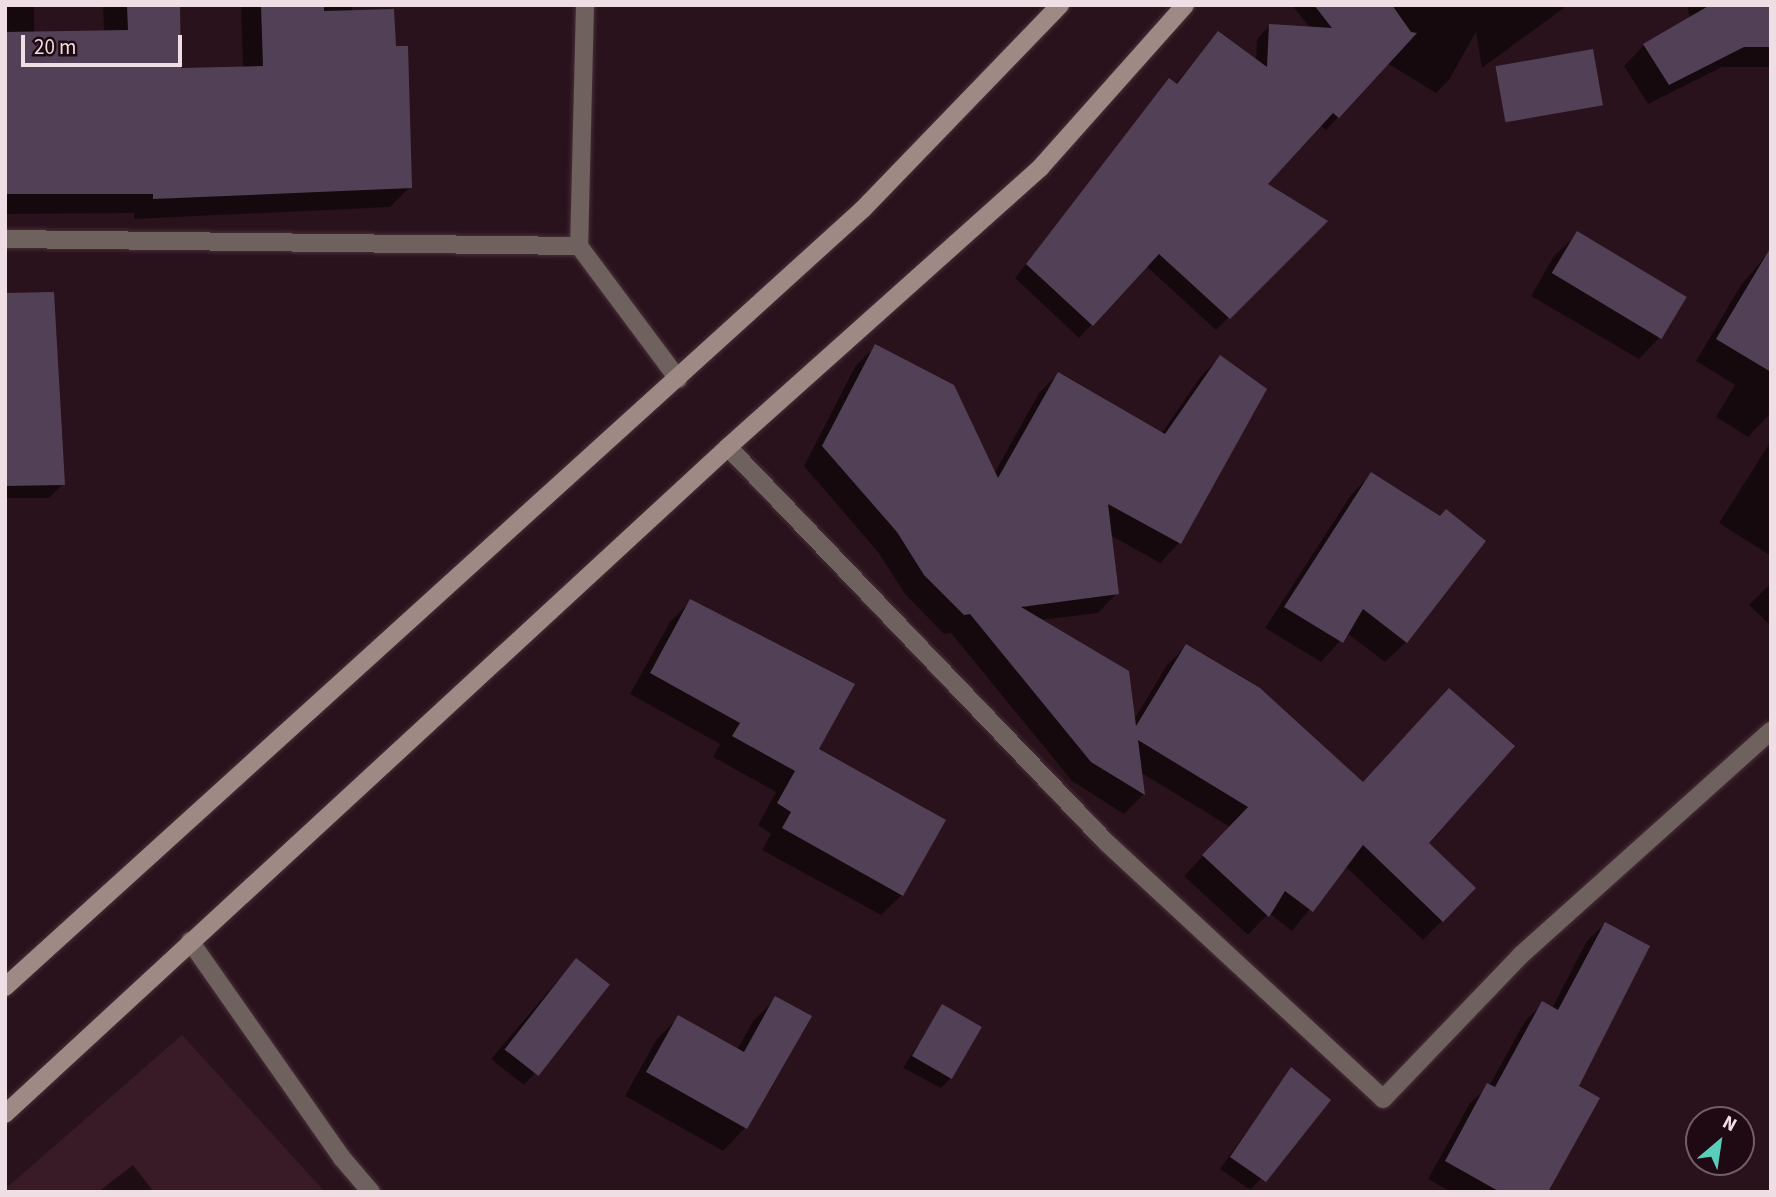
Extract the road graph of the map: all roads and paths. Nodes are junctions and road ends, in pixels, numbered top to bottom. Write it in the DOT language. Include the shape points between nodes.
graph roads {
  1 [pos="584,5"];
  2 [pos="1060,5"];
  3 [pos="1185,5"];
  4 [pos="5,239"];
  5 [pos="579,246"];
  6 [pos="678,379"];
  7 [pos="728,447"];
  8 [pos="1771,731"];
  9 [pos="190,941"];
  10 [pos="5,987"];
  11 [pos="5,1114"];
  12 [pos="371,1192"];
  1 -- 5 [label="street"];
  2 -- 6 [label="main road" via="863,209"];
  3 -- 7 [label="main road" via="1040,168"];
  4 -- 5 [label="street"];
  5 -- 6 [label="street"];
  6 -- 10 [label="main road"];
  7 -- 8 [label="street" via="1108,843 1384,1099 1521,955"];
  7 -- 9 [label="main road"];
  9 -- 11 [label="main road"];
  9 -- 12 [label="street" via="342,1158"];
}
